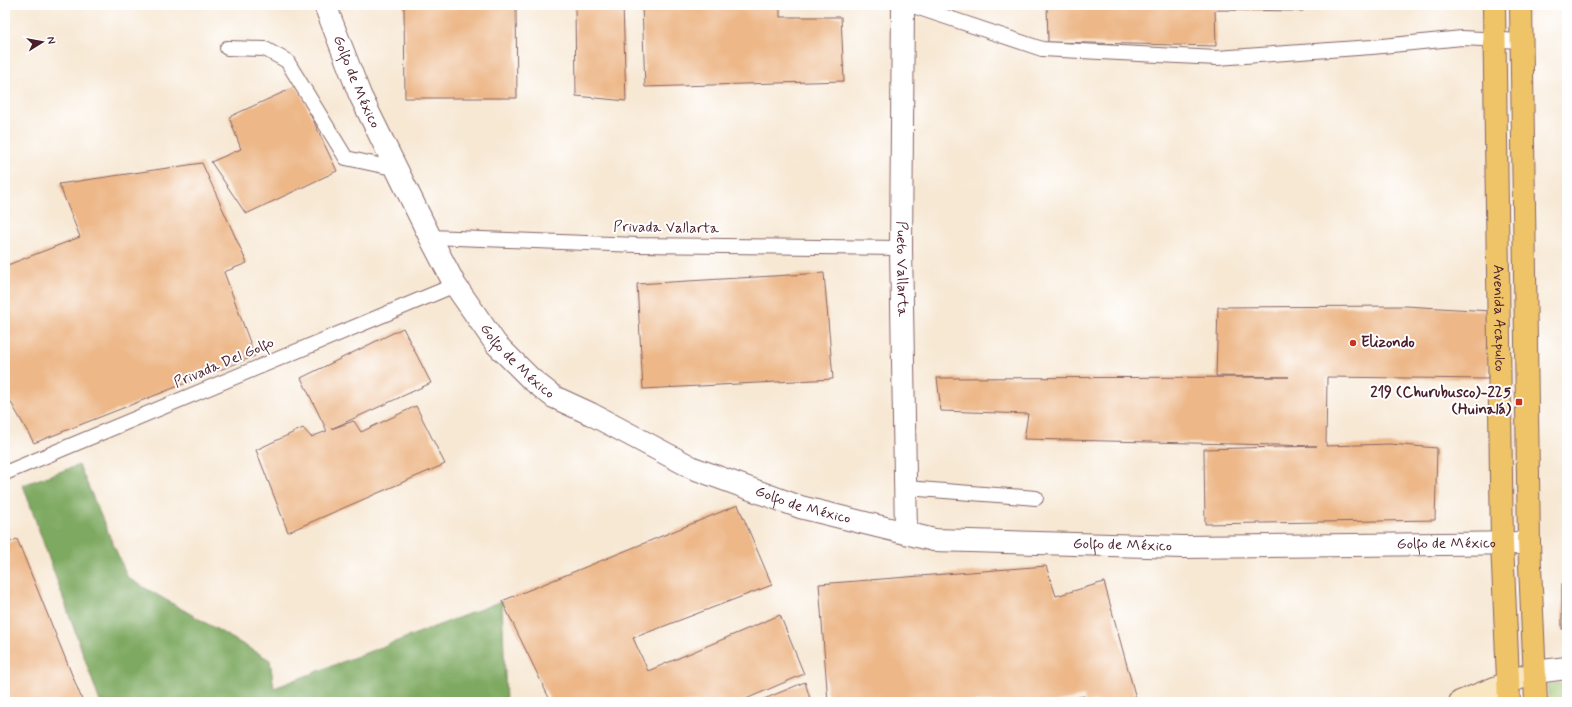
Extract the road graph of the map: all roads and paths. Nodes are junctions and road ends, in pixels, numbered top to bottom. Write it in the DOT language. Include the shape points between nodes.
graph roads {
  1 [pos="325,5"];
  2 [pos="903,5"];
  3 [pos="910,5"];
  4 [pos="1494,5"];
  5 [pos="1521,5"];
  6 [pos="1494,40"];
  7 [pos="1521,41"];
  8 [pos="227,48"];
  9 [pos="397,170"];
  10 [pos="430,237"];
  11 [pos="901,248"];
  12 [pos="455,285"];
  13 [pos="5,473"];
  14 [pos="906,488"];
  15 [pos="1036,498"];
  16 [pos="906,533"];
  17 [pos="1502,543"];
  18 [pos="1529,543"];
  19 [pos="1567,668"];
  20 [pos="1535,672"];
  21 [pos="1509,692"];
  22 [pos="1460,702"];
  23 [pos="1536,702"];
  1 -- 9 [label="street, Golfo de México" via="360,95"];
  2 -- 11 [label="street, Pueto Vallarta"];
  3 -- 6 [label="lane" via="1042,49 1217,58 1462,38"];
  4 -- 6 [label="main road, Avenida Acapulco"];
  5 -- 7 [label="main road, Avenida Acapulco"];
  6 -- 7 [label="lane"];
  6 -- 17 [label="main road, Avenida Acapulco"];
  7 -- 18 [label="main road, Avenida Acapulco"];
  8 -- 9 [label="lane" via="265,49 287,61 346,158"];
  9 -- 10 [label="street, Golfo de México"];
  10 -- 11 [label="lane, Privada Vallarta" via="637,245"];
  10 -- 12 [label="street, Golfo de México"];
  11 -- 14 [label="street, Pueto Vallarta"];
  12 -- 13 [label="lane, Privada Del Golfo"];
  12 -- 16 [label="street, Golfo de México" via="496,344 531,379 554,397 693,468 800,507"];
  14 -- 15 [label="lane"];
  14 -- 16 [label="street, Pueto Vallarta"];
  16 -- 17 [label="street, Golfo de México" via="934,540 1183,547"];
  17 -- 18 [label="street, Golfo de México"];
  17 -- 21 [label="main road, Avenida Acapulco"];
  18 -- 20 [label="main road, Avenida Acapulco"];
  19 -- 20 [label="street"];
  20 -- 21 [label="street"];
  20 -- 23 [label="main road, Avenida Acapulco"];
  21 -- 22 [label="street"];
}
